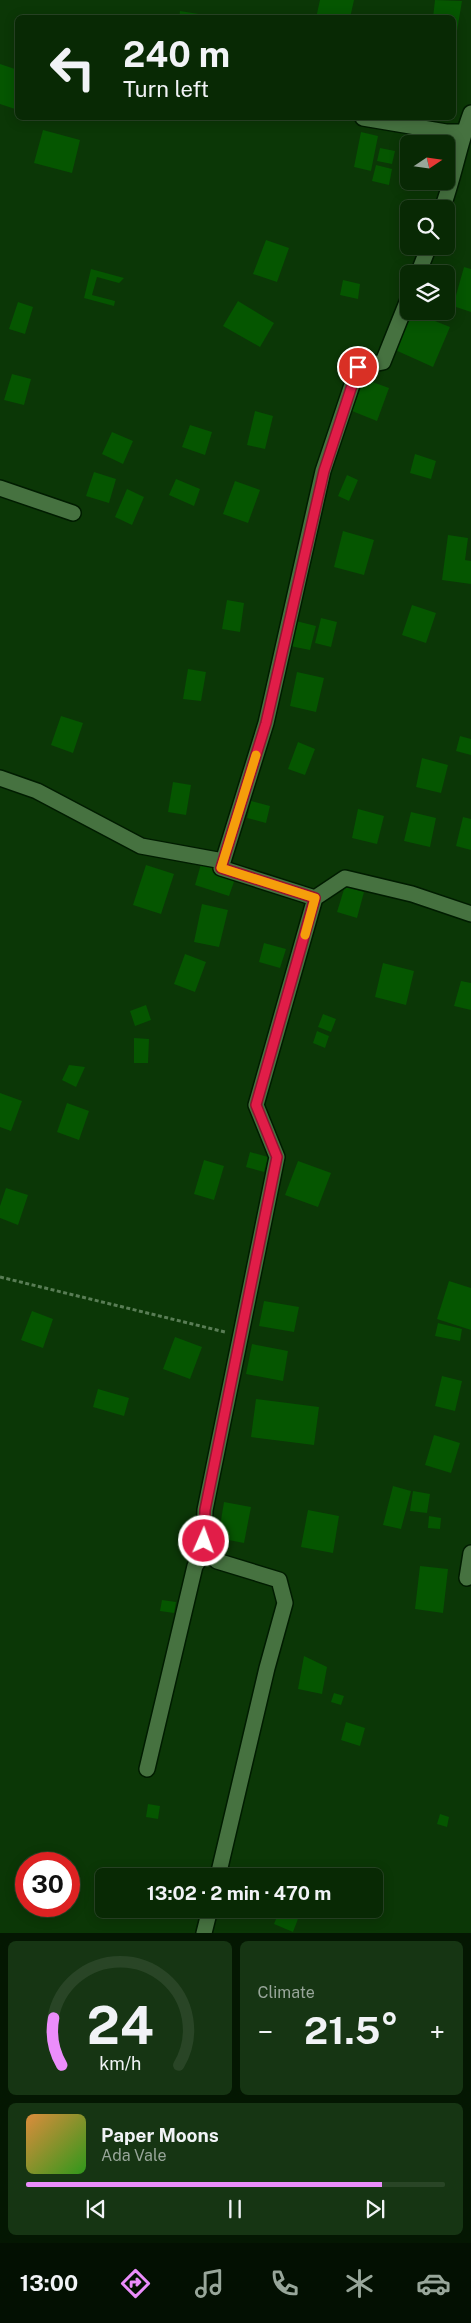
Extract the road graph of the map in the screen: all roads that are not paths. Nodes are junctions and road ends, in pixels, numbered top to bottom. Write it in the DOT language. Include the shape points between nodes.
graph roads {
  1 [pos="471,113"];
  2 [pos="375,120"];
  3 [pos="464,132"];
  4 [pos="445,200"];
  5 [pos="400,320"];
  6 [pos="0,488"];
  7 [pos="73,513"];
  8 [pos="0,778"];
  9 [pos="223,861"];
  10 [pos="315,898"];
  11 [pos="471,914"];
  12 [pos="208,1547"];
  13 [pos="471,1553"];
  14 [pos="467,1578"];
  15 [pos="147,1769"];
  16 [pos="220,1868"];
  17 [pos="208,1918"];
  18 [pos="204,1933"];
  1 -- 3 [label="street"];
  2 -- 3 [label="street"];
  3 -- 4 [label="street"];
  5 -- 9 [label="street" via="383,362 358,367 345,405 324,471 266,723"];
  6 -- 7 [label="street"];
  8 -- 9 [label="street" via="37,791 141,846"];
  9 -- 10 [label="street" via="221,868"];
  10 -- 11 [label="street" via="345,878 412,894"];
  10 -- 12 [label="street" via="256,1105 277,1157 205,1510 204,1541"];
  12 -- 15 [label="street" via="195,1566"];
  12 -- 16 [label="street" via="217,1561 279,1580 285,1603"];
  13 -- 14 [label="street"];
  17 -- 18 [label="street"];
}
